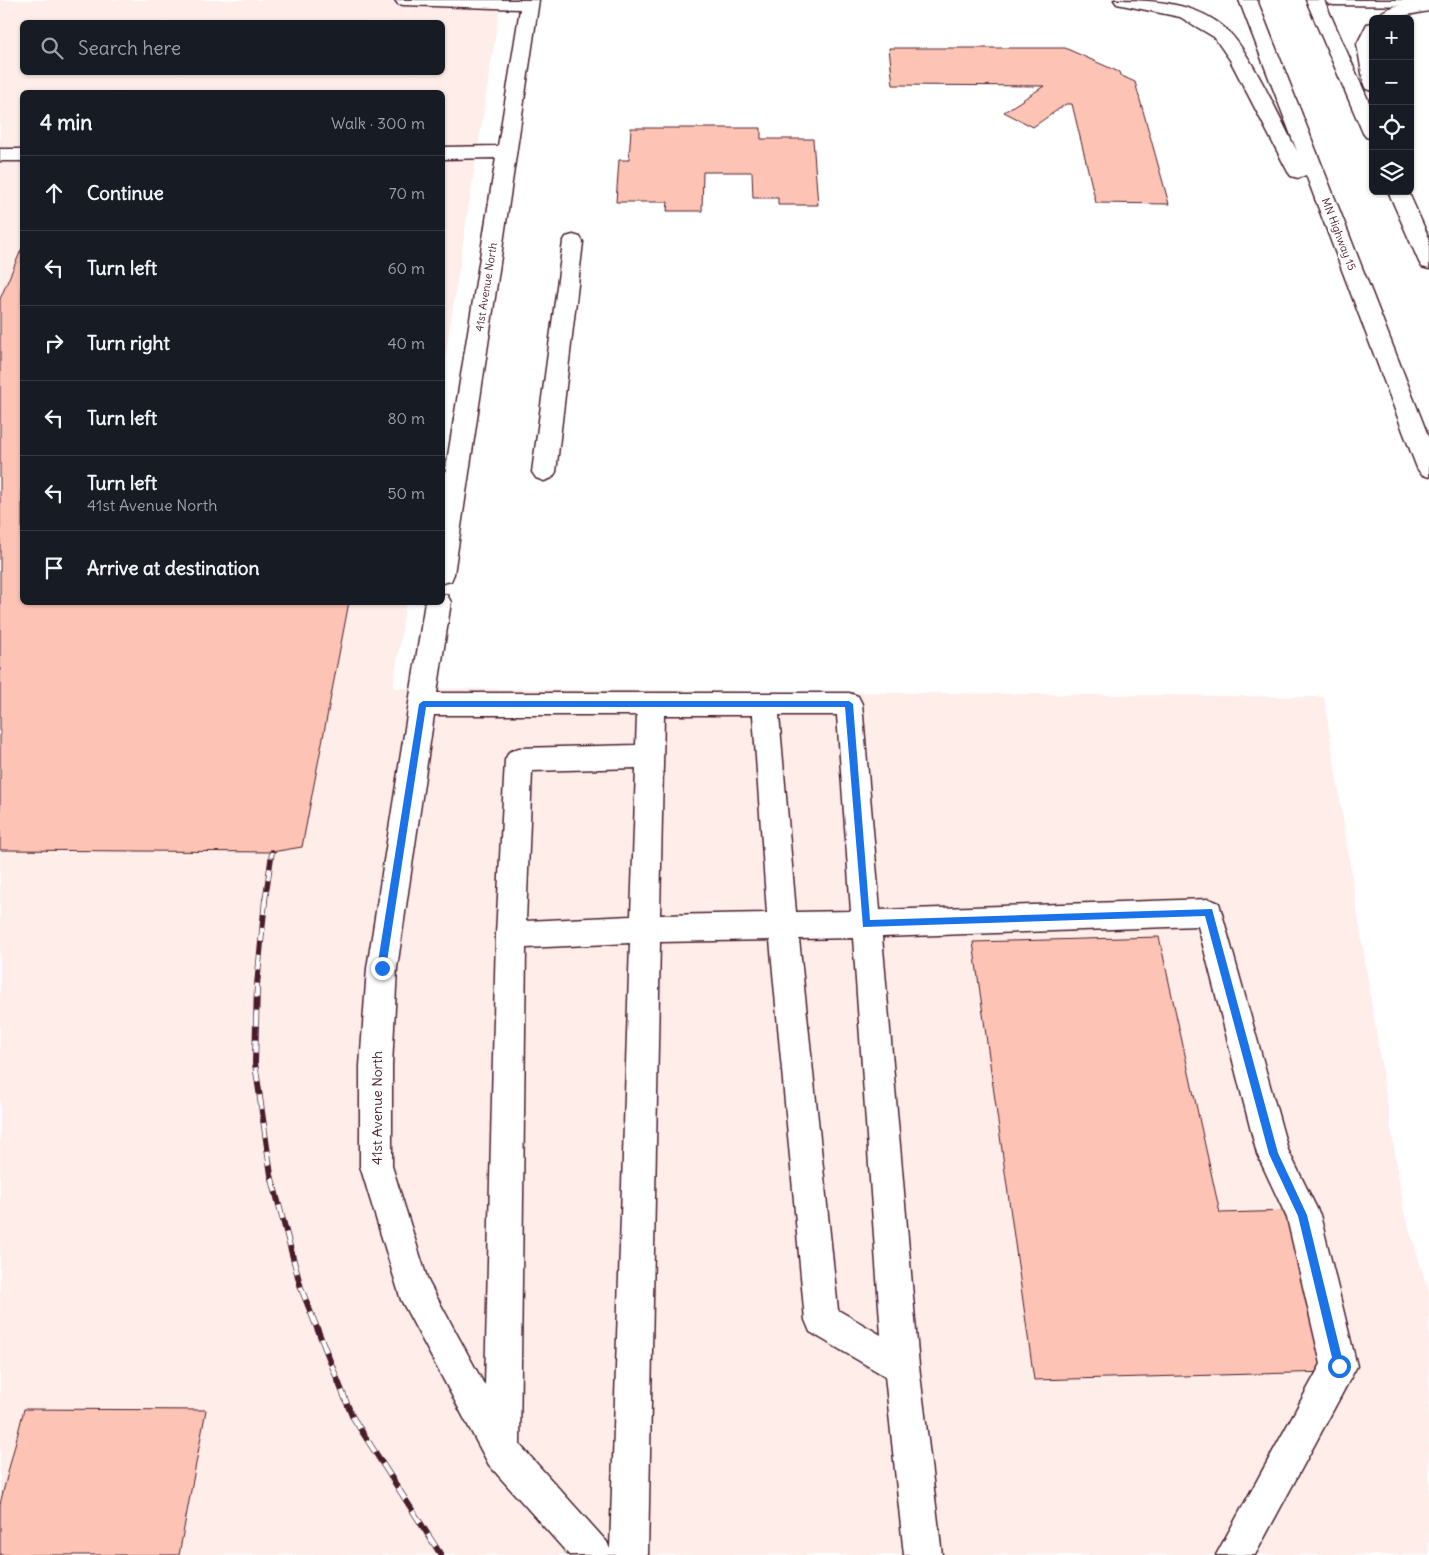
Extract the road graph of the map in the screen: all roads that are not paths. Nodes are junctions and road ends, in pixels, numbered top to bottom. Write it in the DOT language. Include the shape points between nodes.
graph roads {
  1 [pos="404,0"];
  2 [pos="1123,0"];
  3 [pos="1248,0"];
  4 [pos="1315,0"];
  5 [pos="1334,0"];
  6 [pos="529,2"];
  7 [pos="1429,2"];
  8 [pos="1429,6"];
  9 [pos="1393,15"];
  10 [pos="1369,37"];
  11 [pos="1369,61"];
  12 [pos="1369,124"];
  13 [pos="445,152"];
  14 [pos="506,152"];
  15 [pos="0,155"];
  16 [pos="20,155"];
  17 [pos="1400,195"];
  18 [pos="573,242"];
  19 [pos="1429,262"];
  20 [pos="1359,287"];
  21 [pos="1429,468"];
  22 [pos="544,472"];
  23 [pos="445,554"];
  24 [pos="438,605"];
  25 [pos="423,704"];
  26 [pos="765,704"];
  27 [pos="651,705"];
  28 [pos="648,756"];
  29 [pos="866,924"];
  30 [pos="784,926"];
  31 [pos="644,929"];
  32 [pos="511,935"];
  33 [pos="901,1366"];
  34 [pos="502,1452"];
  35 [pos="594,1555"];
  36 [pos="629,1555"];
  37 [pos="923,1555"];
  38 [pos="1235,1555"];
  1 -- 6 [label="main road"];
  2 -- 20 [label="main road" via="1170,9 1198,19 1229,43"];
  3 -- 20 [label="main road, MN Highway 15"];
  4 -- 12 [label="main road"];
  5 -- 7 [label="main road"];
  6 -- 14 [label="main road, 41st Avenue North"];
  8 -- 9 [label="main road"];
  10 -- 11 [label="main road" via="1366,44"];
  13 -- 14 [label="main road"];
  14 -- 23 [label="main road, 41st Avenue North"];
  15 -- 16 [label="main road"];
  17 -- 19 [label="main road"];
  18 -- 22 [label="main road"];
  20 -- 21 [label="main road, MN Highway 15"];
  24 -- 25 [label="main road, 41st Avenue North"];
  25 -- 27 [label="main road"];
  25 -- 34 [label="main road, 41st Avenue North" via="382,968 376,1066 376,1166 413,1288"];
  26 -- 27 [label="main road"];
  26 -- 29 [label="main road" via="849,704"];
  26 -- 30 [label="main road"];
  27 -- 28 [label="main road"];
  28 -- 31 [label="main road"];
  28 -- 32 [label="main road" via="519,760"];
  29 -- 30 [label="main road"];
  29 -- 33 [label="main road"];
  29 -- 38 [label="main road" via="1209,912 1273,1154 1302,1215 1339,1366"];
  30 -- 31 [label="main road"];
  30 -- 33 [label="main road" via="822,1320"];
  31 -- 32 [label="main road"];
  31 -- 36 [label="main road"];
  32 -- 34 [label="main road"];
  33 -- 37 [label="main road"];
  34 -- 35 [label="main road, 41st Avenue North"];
}
